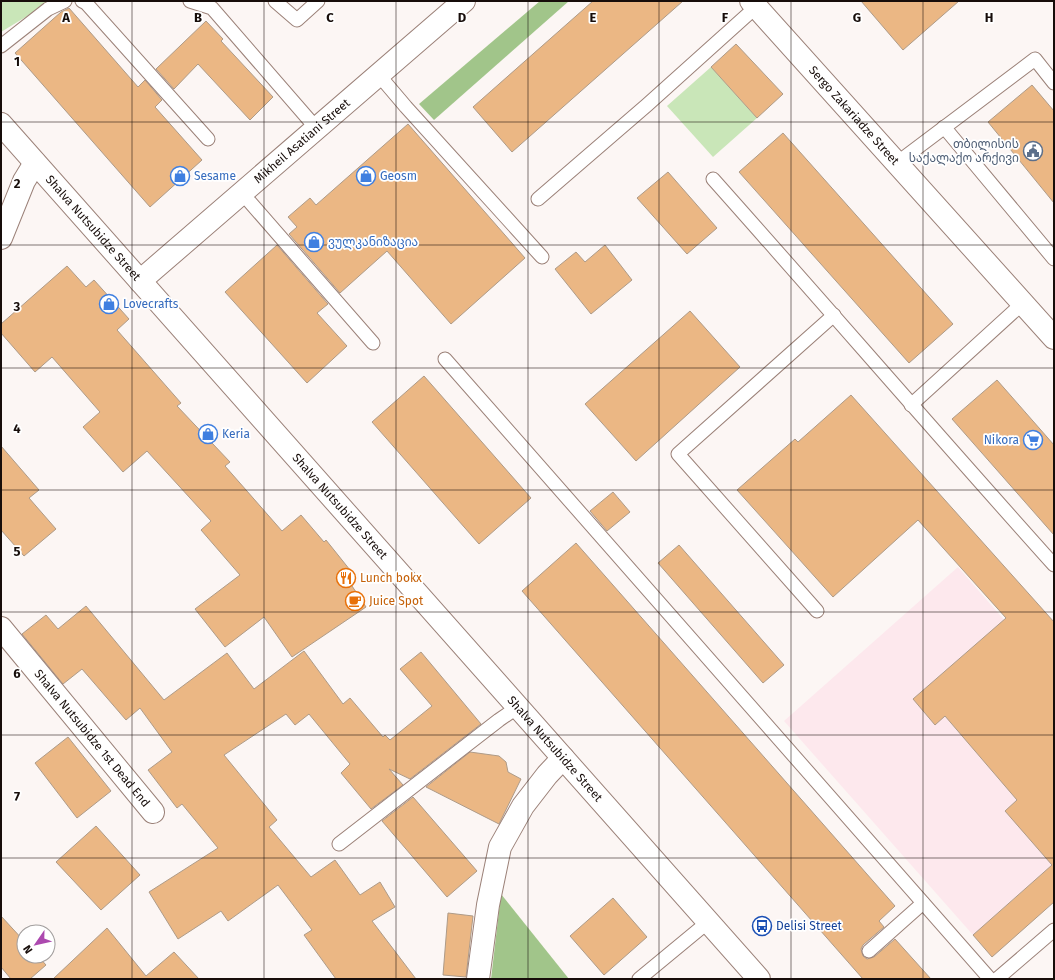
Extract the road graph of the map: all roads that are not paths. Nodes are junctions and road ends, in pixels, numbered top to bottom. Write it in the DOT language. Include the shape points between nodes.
graph roads {
  1 [pos="65,1"];
  2 [pos="82,1"];
  3 [pos="190,1"];
  4 [pos="275,1"];
  5 [pos="318,1"];
  6 [pos="464,1"];
  7 [pos="754,4"];
  8 [pos="1,46"];
  9 [pos="378,74"];
  10 [pos="1054,83"];
  11 [pos="1,124"];
  12 [pos="944,128"];
  13 [pos="317,129"];
  14 [pos="208,139"];
  15 [pos="36,163"];
  16 [pos="897,163"];
  17 [pos="713,179"];
  18 [pos="242,193"];
  19 [pos="538,199"];
  20 [pos="1,238"];
  21 [pos="542,257"];
  22 [pos="1054,259"];
  23 [pos="140,281"];
  24 [pos="1023,304"];
  25 [pos="834,315"];
  26 [pos="1054,338"];
  27 [pos="373,343"];
  28 [pos="445,359"];
  29 [pos="911,405"];
  30 [pos="1054,565"];
  31 [pos="817,611"];
  32 [pos="1,628"];
  33 [pos="518,707"];
  34 [pos="563,758"];
  35 [pos="153,812"];
  36 [pos="339,844"];
  37 [pos="923,902"];
  38 [pos="708,922"];
  39 [pos="1054,930"];
  40 [pos="869,951"];
  41 [pos="478,979"];
  42 [pos="639,979"];
  43 [pos="759,979"];
  44 [pos="990,979"];
  45 [pos="997,979"];
  1 -- 8 [label="lane" via="48,9"];
  2 -- 14 [label="lane"];
  3 -- 13 [label="lane" via="212,8"];
  4 -- 5 [label="lane" via="296,20"];
  6 -- 9 [label="main road, Mikheil Asatiani Street"];
  7 -- 16 [label="main road, Sergo Zakariadze Street"];
  7 -- 19 [label="lane" via="664,90"];
  9 -- 13 [label="main road, Mikheil Asatiani Street"];
  9 -- 21 [label="lane"];
  10 -- 12 [label="lane" via="1035,59"];
  11 -- 15 [label="main road, Shalva Nutsubidze Street"];
  12 -- 16 [label="lane"];
  12 -- 22 [label="lane"];
  13 -- 18 [label="main road, Mikheil Asatiani Street"];
  15 -- 20 [label="main road" via="24,181"];
  15 -- 23 [label="main road, Shalva Nutsubidze Street"];
  16 -- 24 [label="main road, Sergo Zakariadze Street"];
  17 -- 25 [label="lane"];
  18 -- 23 [label="main road, Mikheil Asatiani Street"];
  18 -- 27 [label="lane"];
  23 -- 33 [label="main road, Shalva Nutsubidze Street"];
  24 -- 26 [label="main road, Sergo Zakariadze Street"];
  24 -- 29 [label="lane"];
  25 -- 29 [label="lane"];
  25 -- 31 [label="lane" via="678,454"];
  28 -- 37 [label="lane"];
  29 -- 30 [label="lane"];
  32 -- 35 [label="main road, Shalva Nutsubidze 1st Dead End"];
  33 -- 34 [label="main road, Shalva Nutsubidze Street"];
  33 -- 36 [label="lane"];
  34 -- 38 [label="main road, Shalva Nutsubidze Street"];
  34 -- 41 [label="main road" via="523,806 500,847 488,905"];
  37 -- 40 [label="lane"];
  37 -- 44 [label="lane"];
  38 -- 42 [label="lane"];
  38 -- 43 [label="main road, Shalva Nutsubidze Street"];
  39 -- 45 [label="lane"];
}
